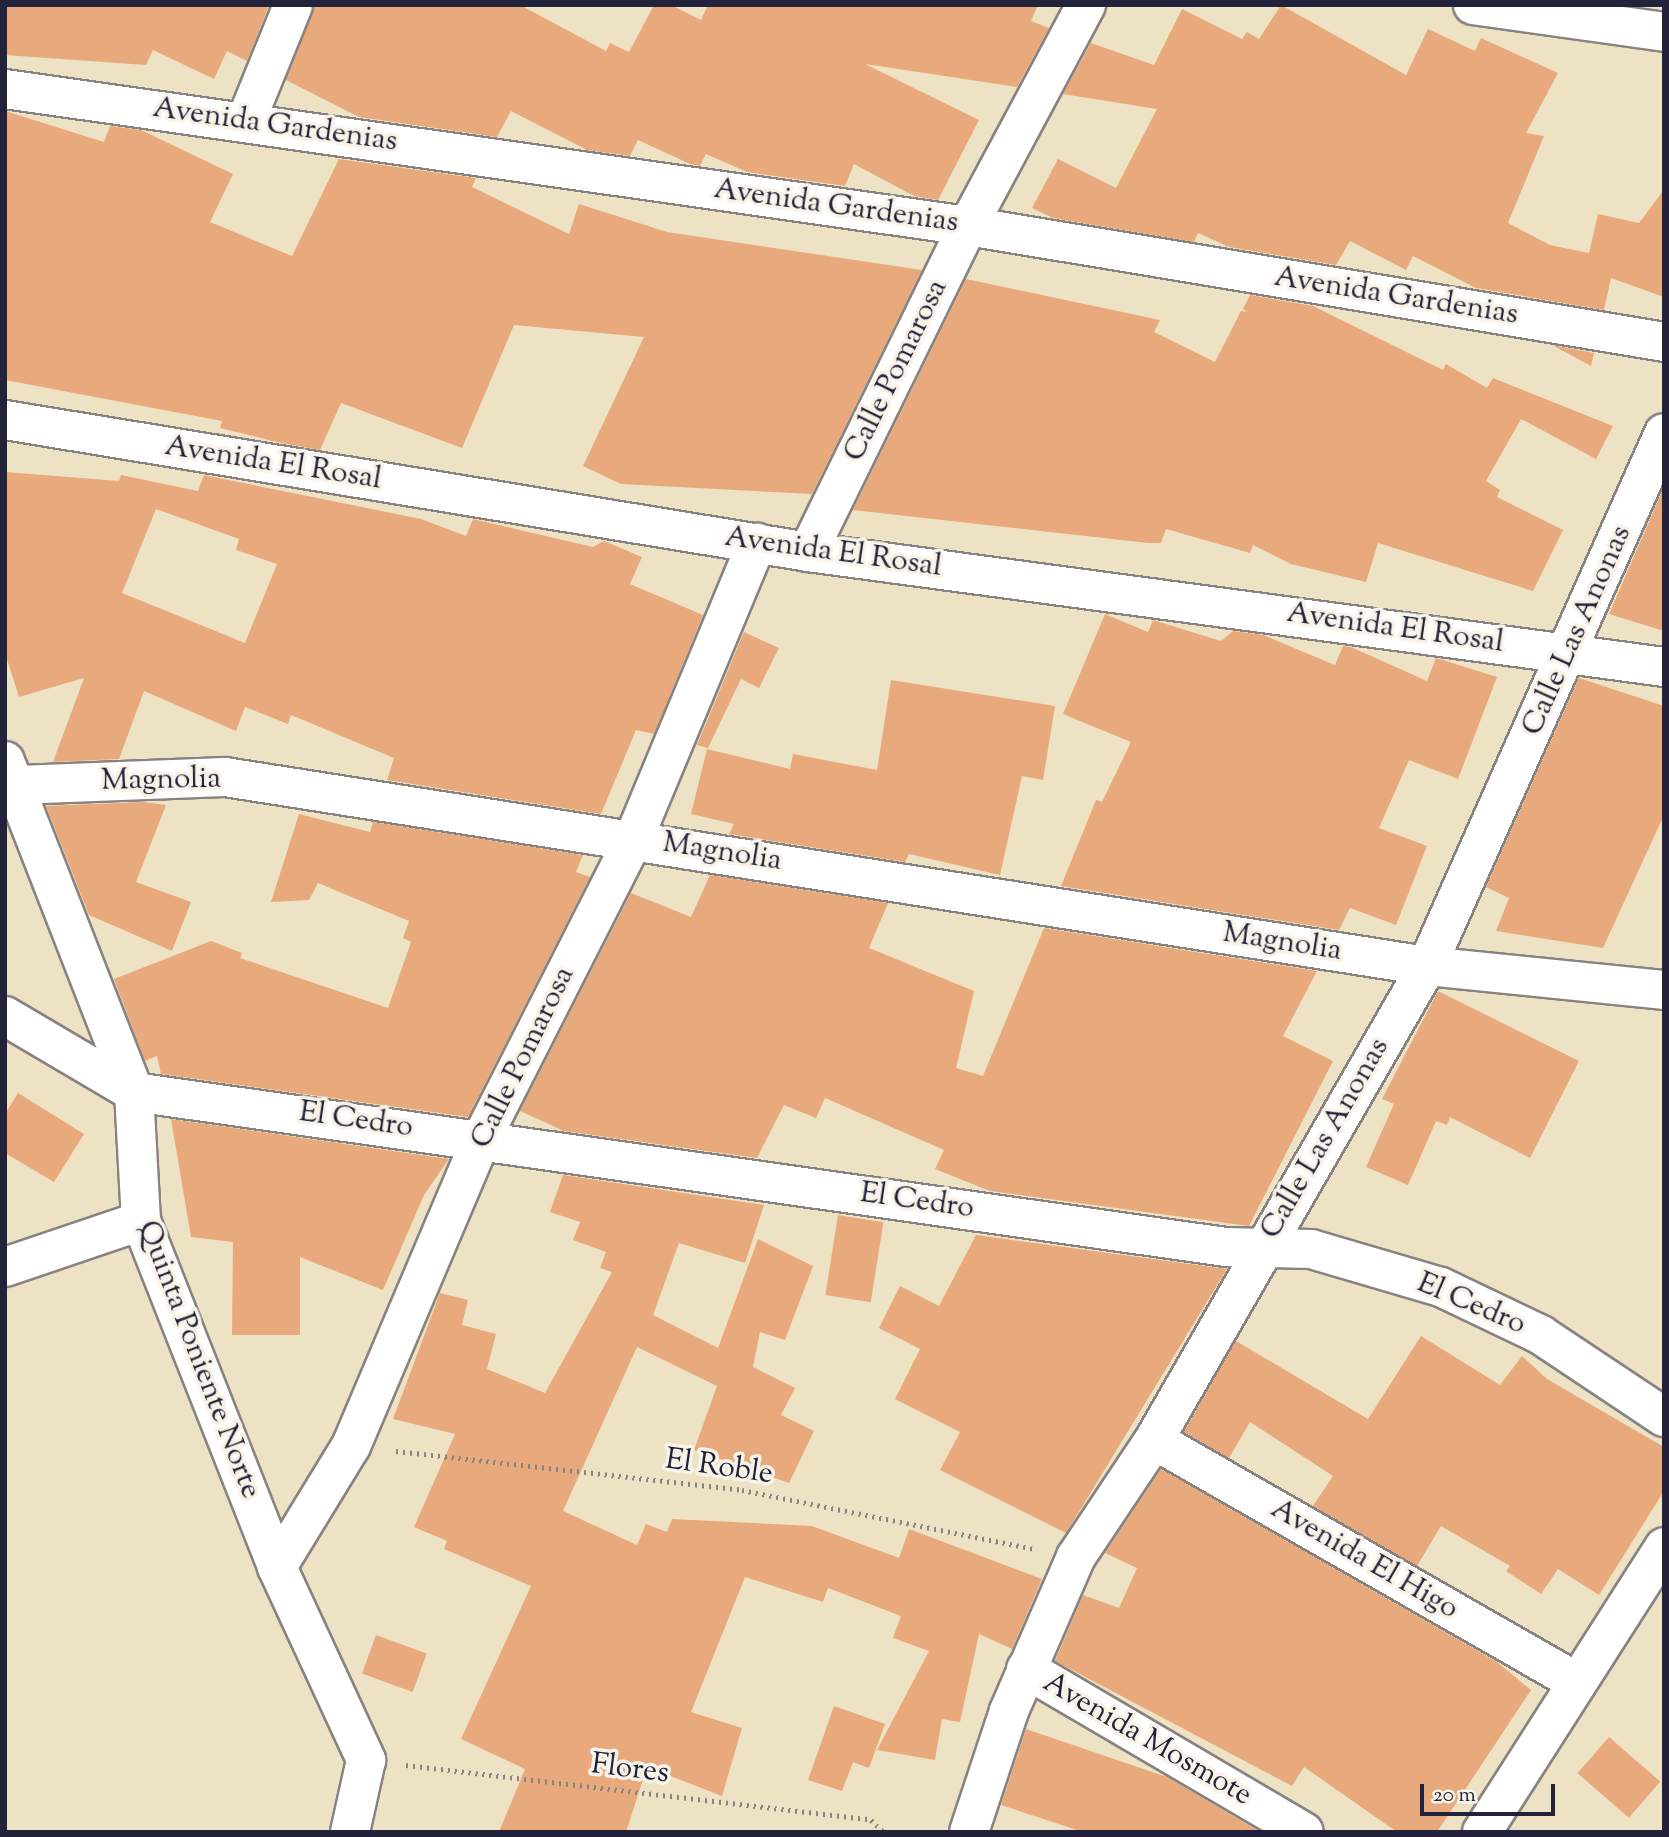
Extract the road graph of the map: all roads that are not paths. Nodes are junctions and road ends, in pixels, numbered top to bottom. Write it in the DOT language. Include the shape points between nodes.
graph roads {
  1 [pos="293,5"];
  2 [pos="1087,5"];
  3 [pos="1473,5"];
  4 [pos="1664,32"];
  5 [pos="5,89"];
  6 [pos="246,121"];
  7 [pos="968,226"];
  8 [pos="1664,342"];
  9 [pos="5,420"];
  10 [pos="1664,433"];
  11 [pos="757,543"];
  12 [pos="808,552"];
  13 [pos="1571,653"];
  14 [pos="1664,667"];
  15 [pos="10,773"];
  16 [pos="634,838"];
  17 [pos="1427,966"];
  18 [pos="1664,990"];
  19 [pos="5,1016"];
  20 [pos="134,1092"];
  21 [pos="482,1138"];
  22 [pos="141,1221"];
  23 [pos="1262,1249"];
  24 [pos="5,1267"];
  25 [pos="1664,1418"];
  26 [pos="1154,1440"];
  27 [pos="1664,1547"];
  28 [pos="277,1567"];
  29 [pos="1026,1669"];
  30 [pos="1574,1681"];
  31 [pos="350,1832"];
  32 [pos="968,1832"];
  33 [pos="1304,1832"];
  34 [pos="1482,1832"];
  1 -- 6 [label="street"];
  2 -- 7 [label="street, Calle Pomarosa"];
  3 -- 4 [label="street"];
  5 -- 6 [label="street, Avenida Gardenias"];
  6 -- 7 [label="street, Avenida Gardenias"];
  7 -- 8 [label="street, Avenida Gardenias"];
  7 -- 12 [label="street, Calle Pomarosa"];
  9 -- 11 [label="street, Avenida El Rosal"];
  10 -- 13 [label="street, Calle Las Anonas"];
  11 -- 12 [label="street, Avenida El Rosal"];
  11 -- 16 [label="street, Calle Pomarosa"];
  12 -- 13 [label="street, Avenida El Rosal"];
  13 -- 14 [label="street, Avenida El Rosal"];
  13 -- 17 [label="street, Calle Las Anonas"];
  15 -- 16 [label="street, Magnolia" via="225,777"];
  15 -- 20 [label="street, Quinta Poniente Norte"];
  16 -- 17 [label="street, Magnolia"];
  16 -- 21 [label="street, Calle Pomarosa"];
  17 -- 18 [label="street, Magnolia"];
  17 -- 23 [label="street, Calle Las Anonas"];
  19 -- 20 [label="street"];
  20 -- 21 [label="street, El Cedro"];
  20 -- 22 [label="street, Quinta Poniente Norte"];
  21 -- 23 [label="street, El Cedro"];
  21 -- 28 [label="street, Calle Pomarosa" via="351,1446"];
  22 -- 24 [label="street"];
  22 -- 28 [label="street, Quinta Poniente Norte"];
  23 -- 25 [label="street, El Cedro" via="1311,1248 1441,1287 1541,1335"];
  23 -- 26 [label="street, Calle Las Anonas"];
  26 -- 29 [label="street, Calle Las Anonas" via="1076,1558"];
  26 -- 30 [label="street, Avenida El Higo"];
  27 -- 30 [label="street"];
  28 -- 31 [label="street, Quinta Poniente Norte" via="366,1760"];
  29 -- 32 [label="street, Calle Las Anonas"];
  29 -- 33 [label="street, Avenida Mosmote"];
  30 -- 34 [label="street"];
}
